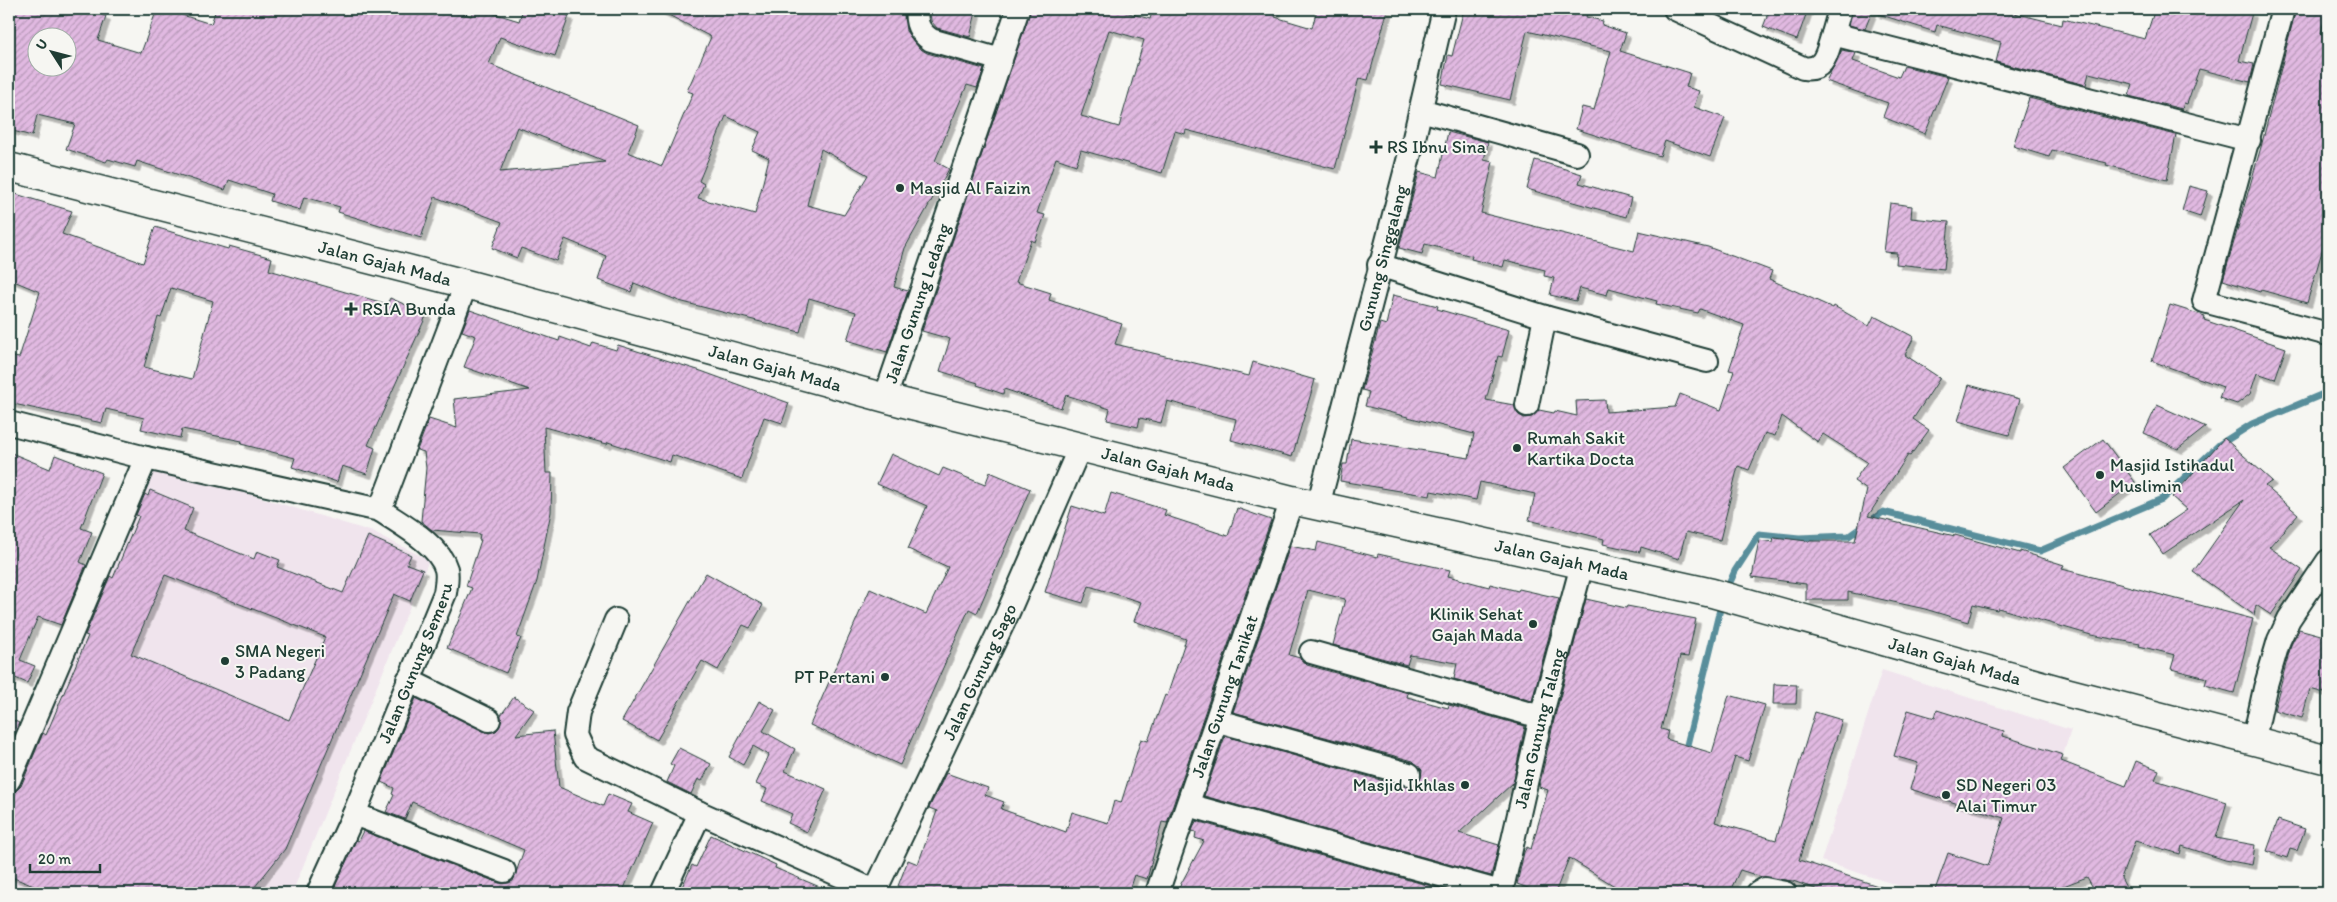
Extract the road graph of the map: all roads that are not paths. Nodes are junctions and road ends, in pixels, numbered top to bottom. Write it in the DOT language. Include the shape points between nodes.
graph roads {
  1 [pos="917,9"];
  2 [pos="1018,9"];
  3 [pos="1444,9"];
  4 [pos="1675,9"];
  5 [pos="1840,9"];
  6 [pos="2276,10"];
  7 [pos="1833,34"];
  8 [pos="1001,60"];
  9 [pos="1421,110"];
  10 [pos="2249,140"];
  11 [pos="1577,154"];
  12 [pos="9,167"];
  13 [pos="1379,265"];
  14 [pos="466,284"];
  15 [pos="1545,317"];
  16 [pos="2328,334"];
  17 [pos="1708,361"];
  18 [pos="885,398"];
  19 [pos="1527,405"];
  20 [pos="9,424"];
  21 [pos="1080,448"];
  22 [pos="146,458"];
  23 [pos="1305,503"];
  24 [pos="380,510"];
  25 [pos="2328,560"];
  26 [pos="1582,564"];
  27 [pos="616,620"];
  28 [pos="1311,652"];
  29 [pos="408,680"];
  30 [pos="1541,717"];
  31 [pos="490,720"];
  32 [pos="1218,721"];
  33 [pos="2254,739"];
  34 [pos="2328,760"];
  35 [pos="1409,774"];
  36 [pos="9,780"];
  37 [pos="1188,805"];
  38 [pos="700,813"];
  39 [pos="354,814"];
  40 [pos="504,871"];
  41 [pos="874,892"];
  42 [pos="1501,892"];
  43 [pos="318,893"];
  44 [pos="663,893"];
  45 [pos="1157,893"];
  46 [pos="1758,893"];
  47 [pos="1785,893"];
  1 -- 8 [label="street" via="921,34 931,40"];
  2 -- 8 [label="street, Jalan Gunung Ledang"];
  3 -- 9 [label="street, Gunung Singgalang"];
  4 -- 7 [label="street" via="1804,68 1818,67"];
  5 -- 7 [label="street"];
  6 -- 10 [label="street"];
  7 -- 10 [label="street"];
  8 -- 18 [label="street, Jalan Gunung Ledang"];
  9 -- 11 [label="street"];
  9 -- 13 [label="street, Gunung Singgalang"];
  10 -- 16 [label="street" via="2204,301"];
  12 -- 14 [label="main road, Jalan Gajah Mada"];
  13 -- 15 [label="street"];
  13 -- 23 [label="street, Gunung Singgalang"];
  14 -- 18 [label="main road, Jalan Gajah Mada"];
  14 -- 24 [label="street"];
  15 -- 17 [label="street"];
  15 -- 19 [label="street"];
  18 -- 21 [label="main road, Jalan Gajah Mada"];
  20 -- 22 [label="street"];
  21 -- 23 [label="main road, Jalan Gajah Mada"];
  21 -- 41 [label="street, Jalan Gunung Sago" via="1006,617"];
  22 -- 24 [label="street"];
  22 -- 36 [label="street"];
  23 -- 26 [label="main road, Jalan Gajah Mada"];
  23 -- 32 [label="street, Jalan Gunung Tanikat"];
  24 -- 29 [label="street, Jalan Gunung Semeru" via="423,540 446,569 445,593"];
  25 -- 33 [label="street" via="2279,640"];
  26 -- 30 [label="street, Jalan Gunung Talang"];
  26 -- 33 [label="main road, Jalan Gajah Mada" via="1712,593 2069,693"];
  27 -- 38 [label="street" via="578,712 575,735 585,757"];
  28 -- 30 [label="street"];
  29 -- 31 [label="street"];
  29 -- 39 [label="street, Jalan Gunung Semeru"];
  30 -- 42 [label="street, Jalan Gunung Talang"];
  32 -- 35 [label="street"];
  32 -- 37 [label="street, Jalan Gunung Tanikat"];
  33 -- 34 [label="main road, Jalan Gajah Mada"];
  37 -- 42 [label="street"];
  37 -- 45 [label="street, Jalan Gunung Tanikat"];
  38 -- 41 [label="street"];
  38 -- 44 [label="street"];
  39 -- 40 [label="street"];
  39 -- 43 [label="street, Jalan Gunung Semeru"];
  46 -- 47 [label="street" via="1765,889"];
}
